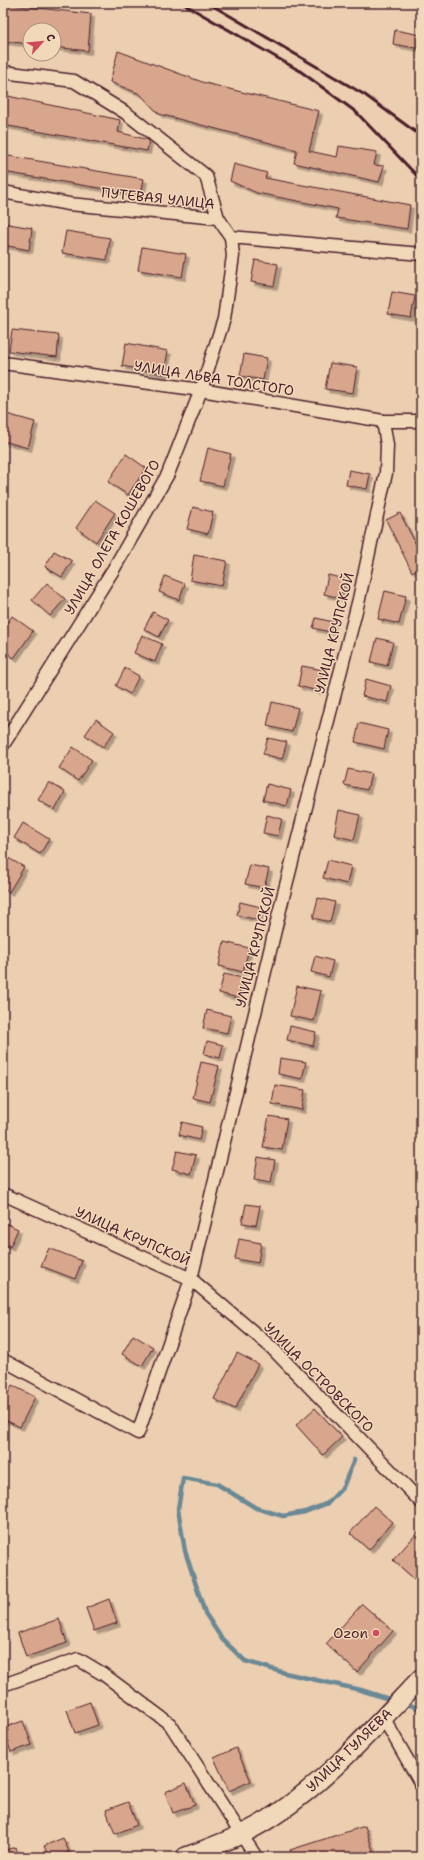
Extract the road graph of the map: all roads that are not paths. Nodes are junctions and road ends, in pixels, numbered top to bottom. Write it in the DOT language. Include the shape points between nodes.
graph roads {
  1 [pos="3,72"];
  2 [pos="3,192"];
  3 [pos="218,218"];
  4 [pos="231,237"];
  5 [pos="421,254"];
  6 [pos="3,363"];
  7 [pos="201,390"];
  8 [pos="383,421"];
  9 [pos="421,421"];
  10 [pos="3,745"];
  11 [pos="3,1194"];
  12 [pos="191,1279"];
  13 [pos="3,1360"];
  14 [pos="421,1502"];
  15 [pos="421,1678"];
  16 [pos="3,1685"];
  17 [pos="383,1718"];
  18 [pos="421,1784"];
  19 [pos="242,1834"];
  20 [pos="185,1857"];
  21 [pos="256,1857"];
  1 -- 3 [label="street" via="74,81 126,113 206,176"];
  2 -- 3 [label="street, ПУТЕВАЯ УЛИЦА" via="69,204"];
  3 -- 4 [label="street, ПУТЕВАЯ УЛИЦА"];
  4 -- 5 [label="street"];
  4 -- 7 [label="street, УЛИЦА ОЛЕГА КОШЕВОГО" via="233,256 224,320"];
  6 -- 7 [label="street, УЛИЦА ЛЬВА ТОЛСТОГО"];
  7 -- 8 [label="street, УЛИЦА ЛЬВА ТОЛСТОГО"];
  7 -- 10 [label="street, УЛИЦА ОЛЕГА КОШЕВОГО" via="168,474 113,570"];
  8 -- 9 [label="street, УЛИЦА ЛЬВА ТОЛСТОГО"];
  8 -- 12 [label="street, УЛИЦА КРУПСКОЙ" via="387,445 386,473 359,599 282,901"];
  11 -- 12 [label="street, УЛИЦА КРУПСКОЙ"];
  12 -- 13 [label="street" via="138,1433"];
  12 -- 14 [label="street, УЛИЦА ОСТРОВСКОГО" via="271,1347"];
  15 -- 17 [label="main road, УЛИЦА ГУЛЯЕВА"];
  16 -- 19 [label="street" via="78,1659 103,1674 170,1724"];
  17 -- 18 [label="street"];
  17 -- 19 [label="main road, УЛИЦА ГУЛЯЕВА" via="351,1752 310,1789 278,1814"];
  19 -- 20 [label="main road, УЛИЦА ГУЛЯЕВА"];
  19 -- 21 [label="street"];
}
